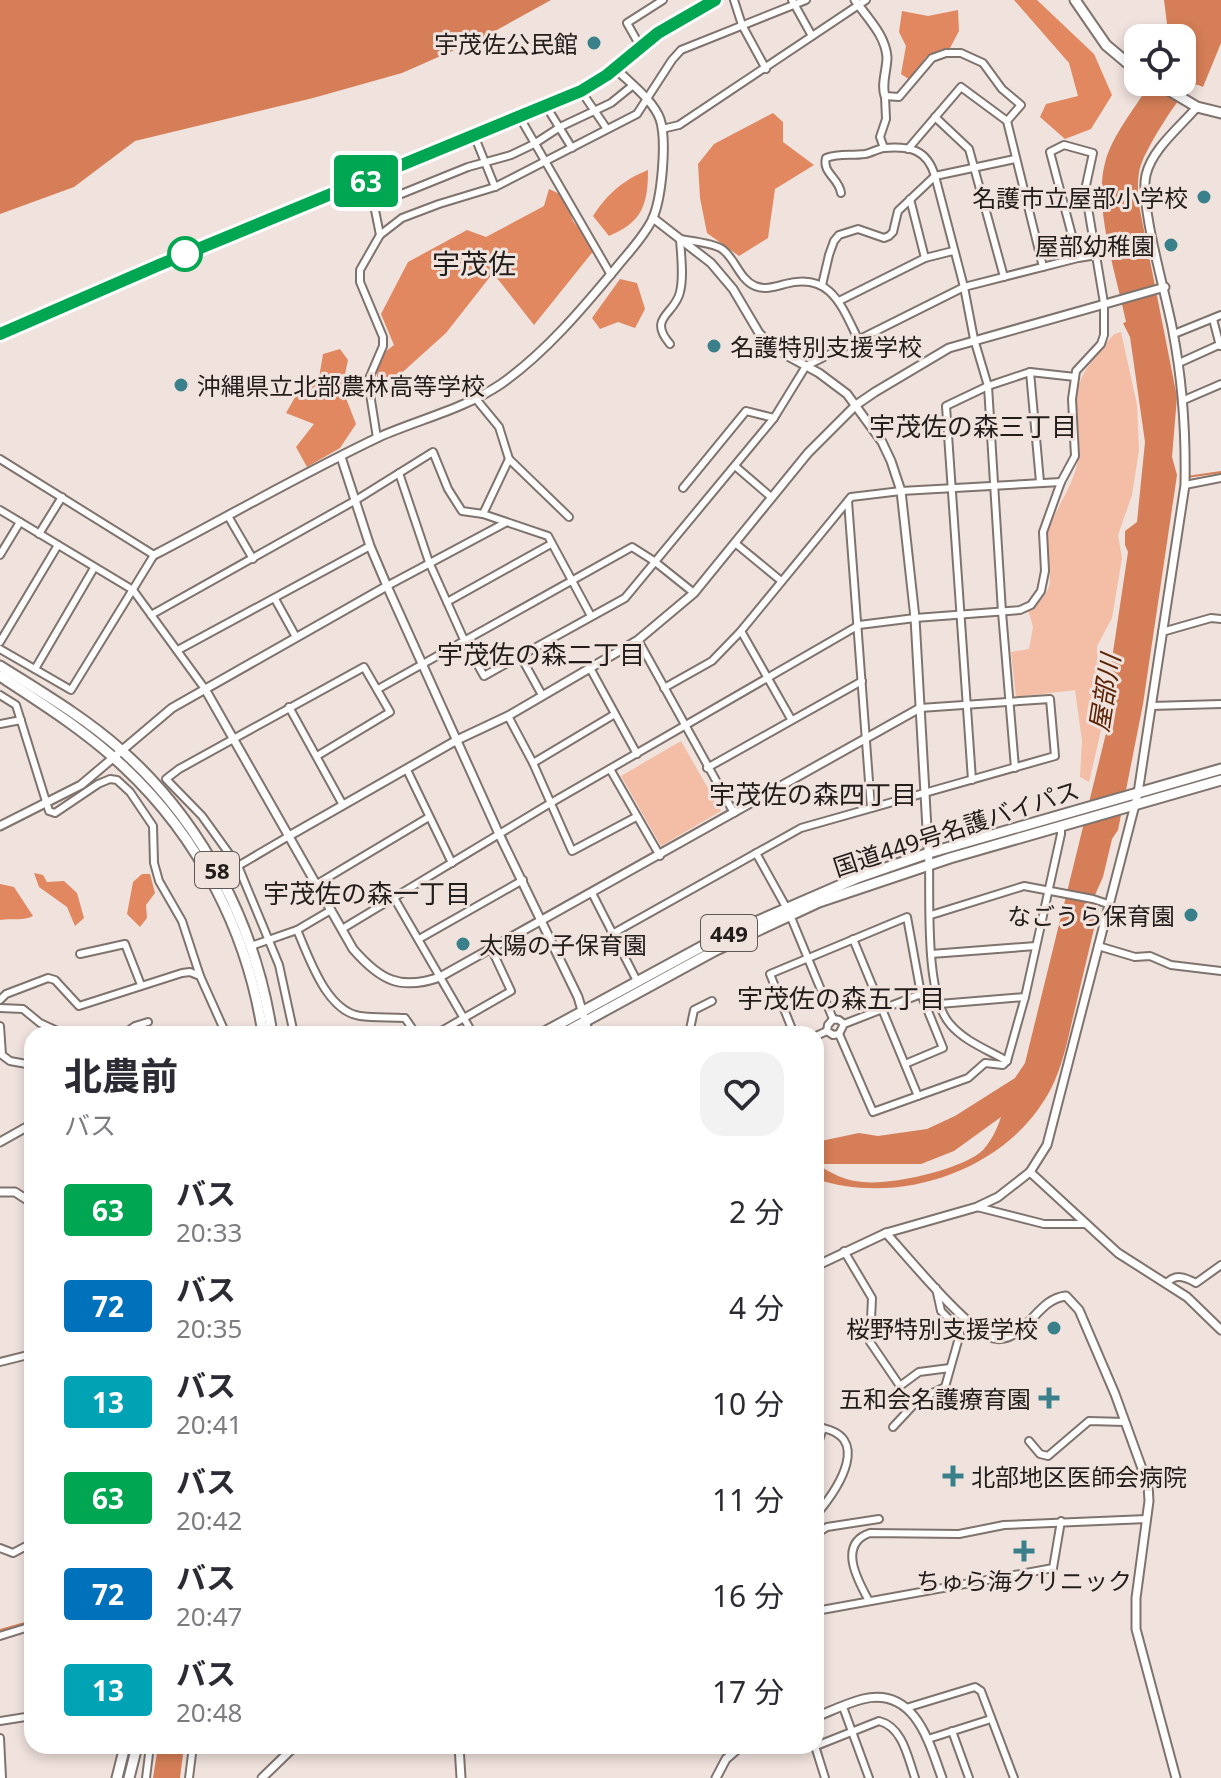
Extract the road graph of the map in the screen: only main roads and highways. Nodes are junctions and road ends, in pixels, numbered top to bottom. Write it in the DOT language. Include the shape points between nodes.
graph roads {
  1 [pos="715,0"];
  2 [pos="1075,0"];
  3 [pos="1124,60"];
  4 [pos="1178,96"];
  5 [pos="1221,113"];
  6 [pos="0,334"];
  7 [pos="0,666"];
  8 [pos="0,676"];
  9 [pos="1221,769"];
  10 [pos="1221,780"];
  11 [pos="929,859"];
  12 [pos="788,911"];
  13 [pos="262,1026"];
  14 [pos="270,1026"];
  15 [pos="555,1026"];
  16 [pos="577,1026"];
  17 [pos="123,1754"];
  18 [pos="135,1754"];
  19 [pos="117,1778"];
  20 [pos="129,1778"];
  1 -- 6 [label="highway" via="684,16 581,91"];
  2 -- 3 [label="highway" via="1106,45"];
  4 -- 5 [label="highway"];
  7 -- 14 [label="highway, 58" via="121,749 207,852 251,946"];
  8 -- 13 [label="highway, 58" via="113,757 168,815 213,882 242,945"];
  9 -- 11 [label="highway, 国道449号名護バイパス / 449"];
  10 -- 11 [label="highway, 国道449号名護バイパス / 449"];
  11 -- 12 [label="highway, 国道449号名護バイパス / 449" via="857,878"];
  12 -- 15 [label="highway, 国道449号名護バイパス / 449" via="714,940"];
  12 -- 16 [label="highway, 国道449号名護バイパス / 449"];
  17 -- 19 [label="highway"];
  18 -- 20 [label="highway"];
}
